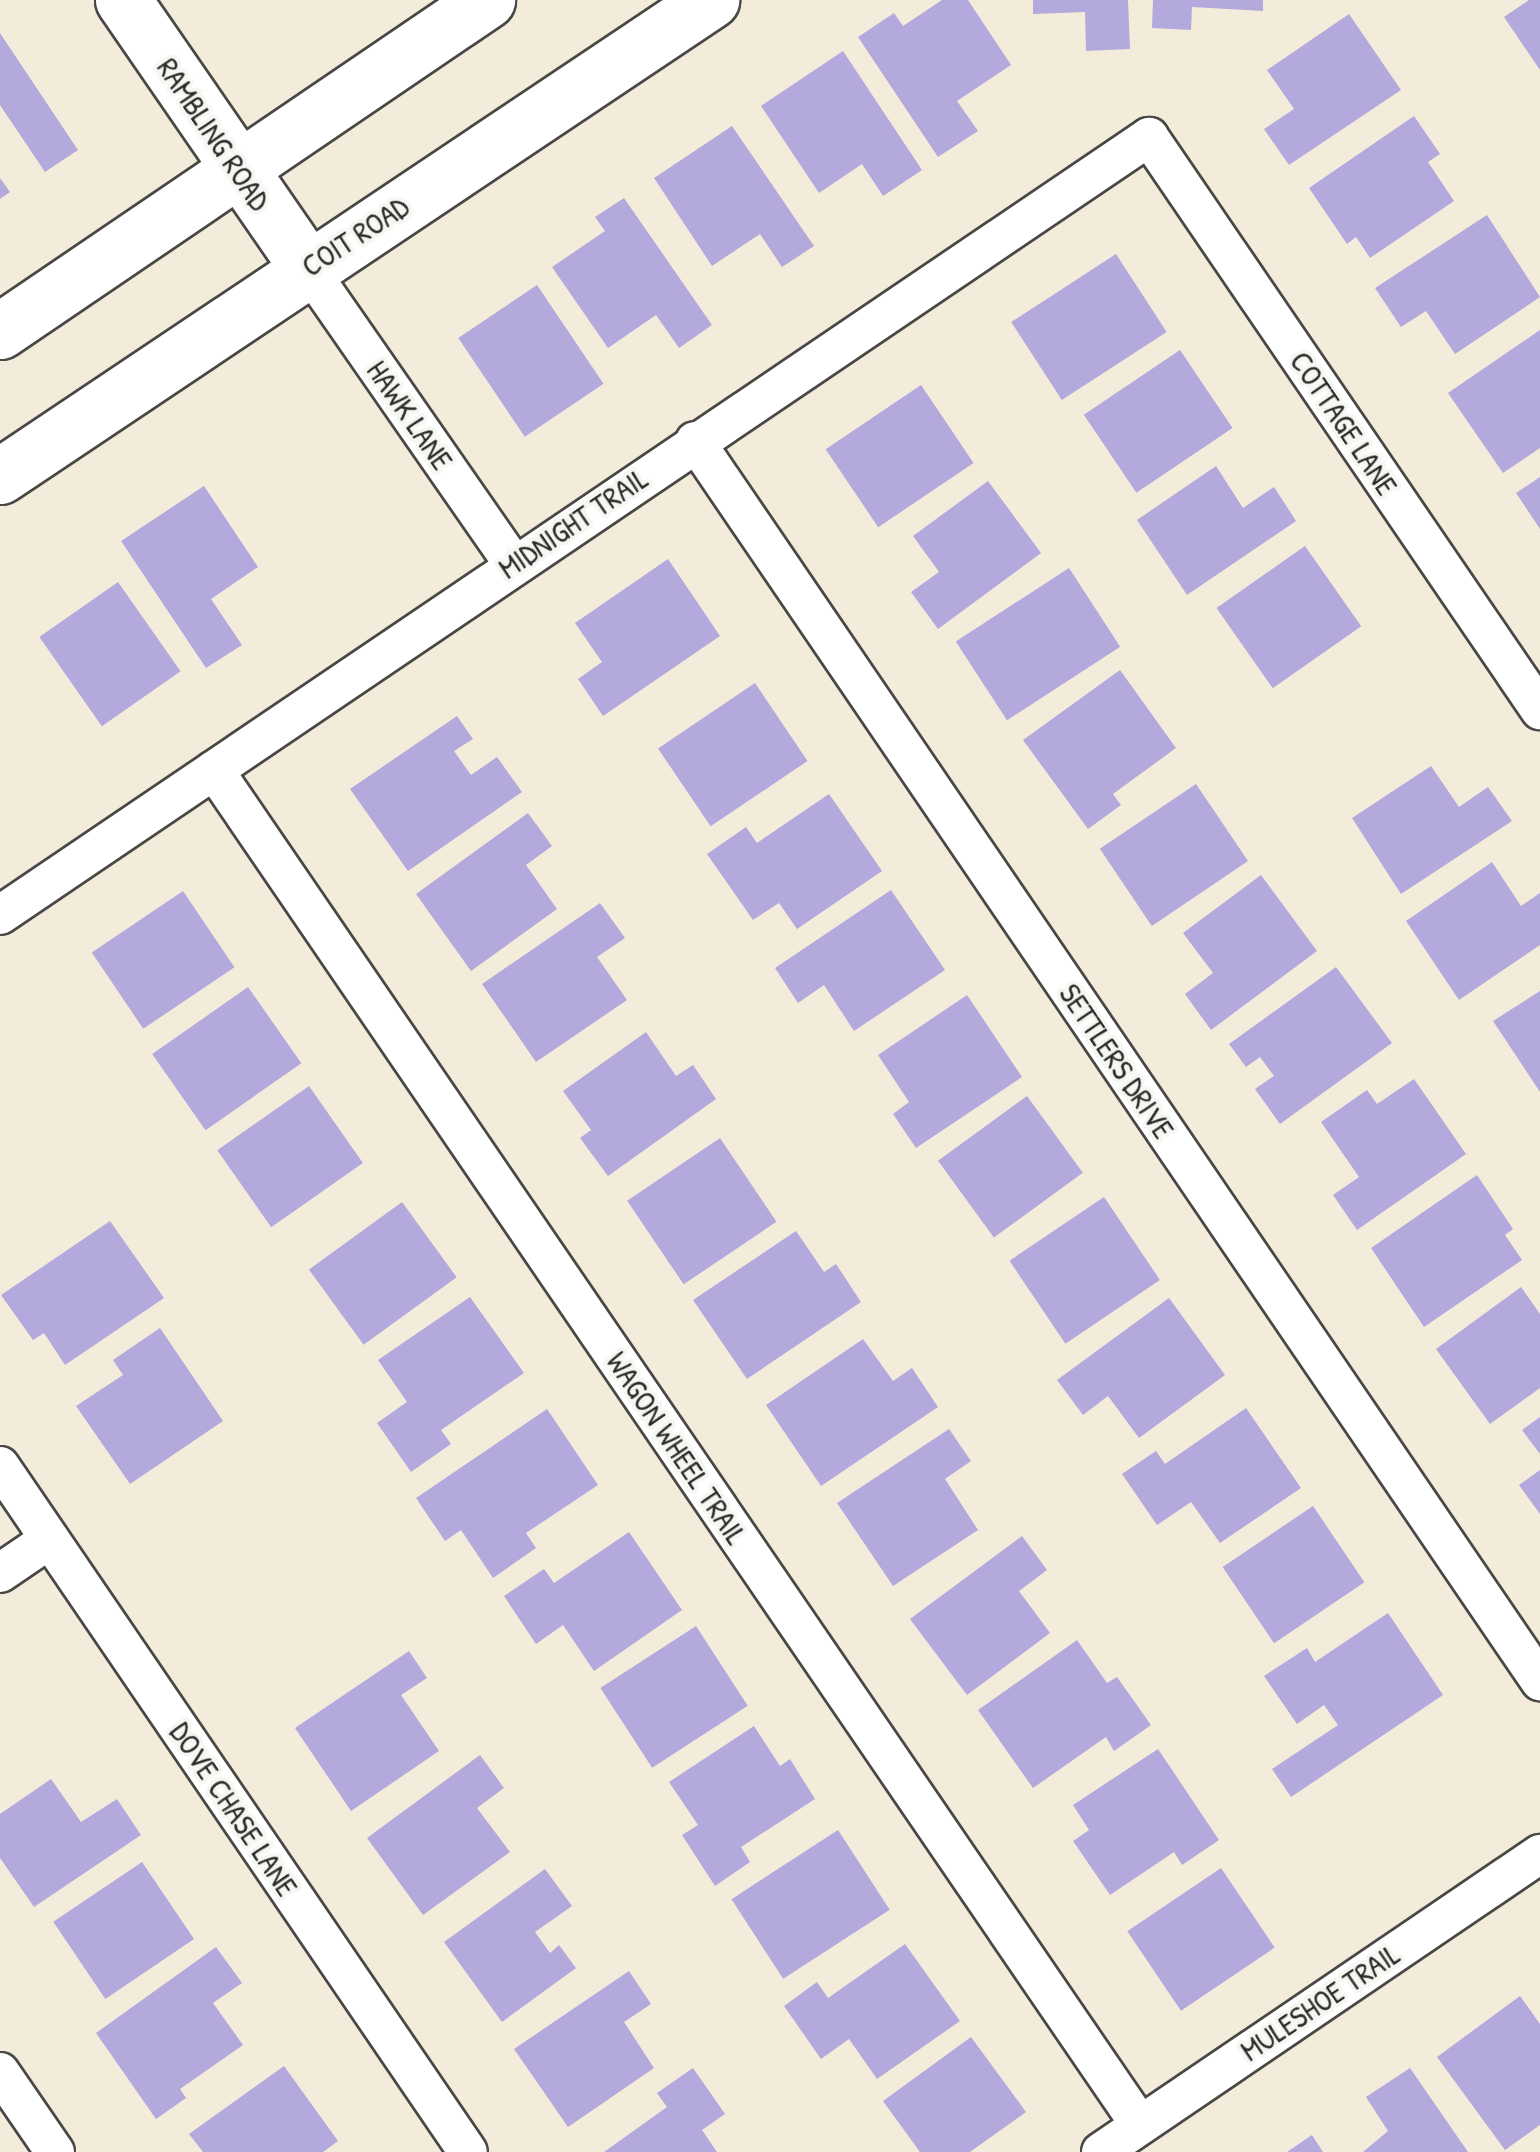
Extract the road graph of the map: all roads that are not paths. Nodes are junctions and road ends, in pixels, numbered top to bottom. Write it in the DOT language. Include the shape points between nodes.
graph roads {
  1 [pos="123,0"];
  2 [pos="487,0"];
  3 [pos="711,0"];
  4 [pos="1149,137"];
  5 [pos="237,170"];
  6 [pos="307,267"];
  7 [pos="0,331"];
  8 [pos="695,440"];
  9 [pos="0,476"];
  10 [pos="512,563"];
  11 [pos="1540,710"];
  12 [pos="214,770"];
  13 [pos="0,915"];
  14 [pos="0,1466"];
  15 [pos="50,1539"];
  16 [pos="0,1573"];
  17 [pos="1540,1681"];
  18 [pos="1540,1854"];
  19 [pos="0,2072"];
  20 [pos="1140,2125"];
  21 [pos="54,2152"];
  22 [pos="468,2152"];
  23 [pos="1101,2152"];
  1 -- 5 [label="main road, RAMBLING ROAD"];
  2 -- 5 [label="main road"];
  3 -- 6 [label="main road, COIT ROAD"];
  4 -- 8 [label="street, MIDNIGHT TRAIL"];
  4 -- 11 [label="street, COTTAGE LANE"];
  5 -- 6 [label="main road, RAMBLING ROAD"];
  5 -- 7 [label="main road"];
  6 -- 9 [label="main road, COIT ROAD"];
  6 -- 10 [label="street, HAWK LANE"];
  8 -- 10 [label="street, MIDNIGHT TRAIL"];
  8 -- 17 [label="street, SETTLERS DRIVE"];
  10 -- 12 [label="street, MIDNIGHT TRAIL"];
  12 -- 13 [label="street, MIDNIGHT TRAIL"];
  12 -- 20 [label="street, WAGON WHEEL TRAIL"];
  14 -- 15 [label="street, DOVE CHASE LANE"];
  15 -- 16 [label="street"];
  15 -- 22 [label="street, DOVE CHASE LANE"];
  18 -- 20 [label="street, MULESHOE TRAIL"];
  19 -- 21 [label="street"];
  20 -- 23 [label="street, MULESHOE TRAIL"];
}
